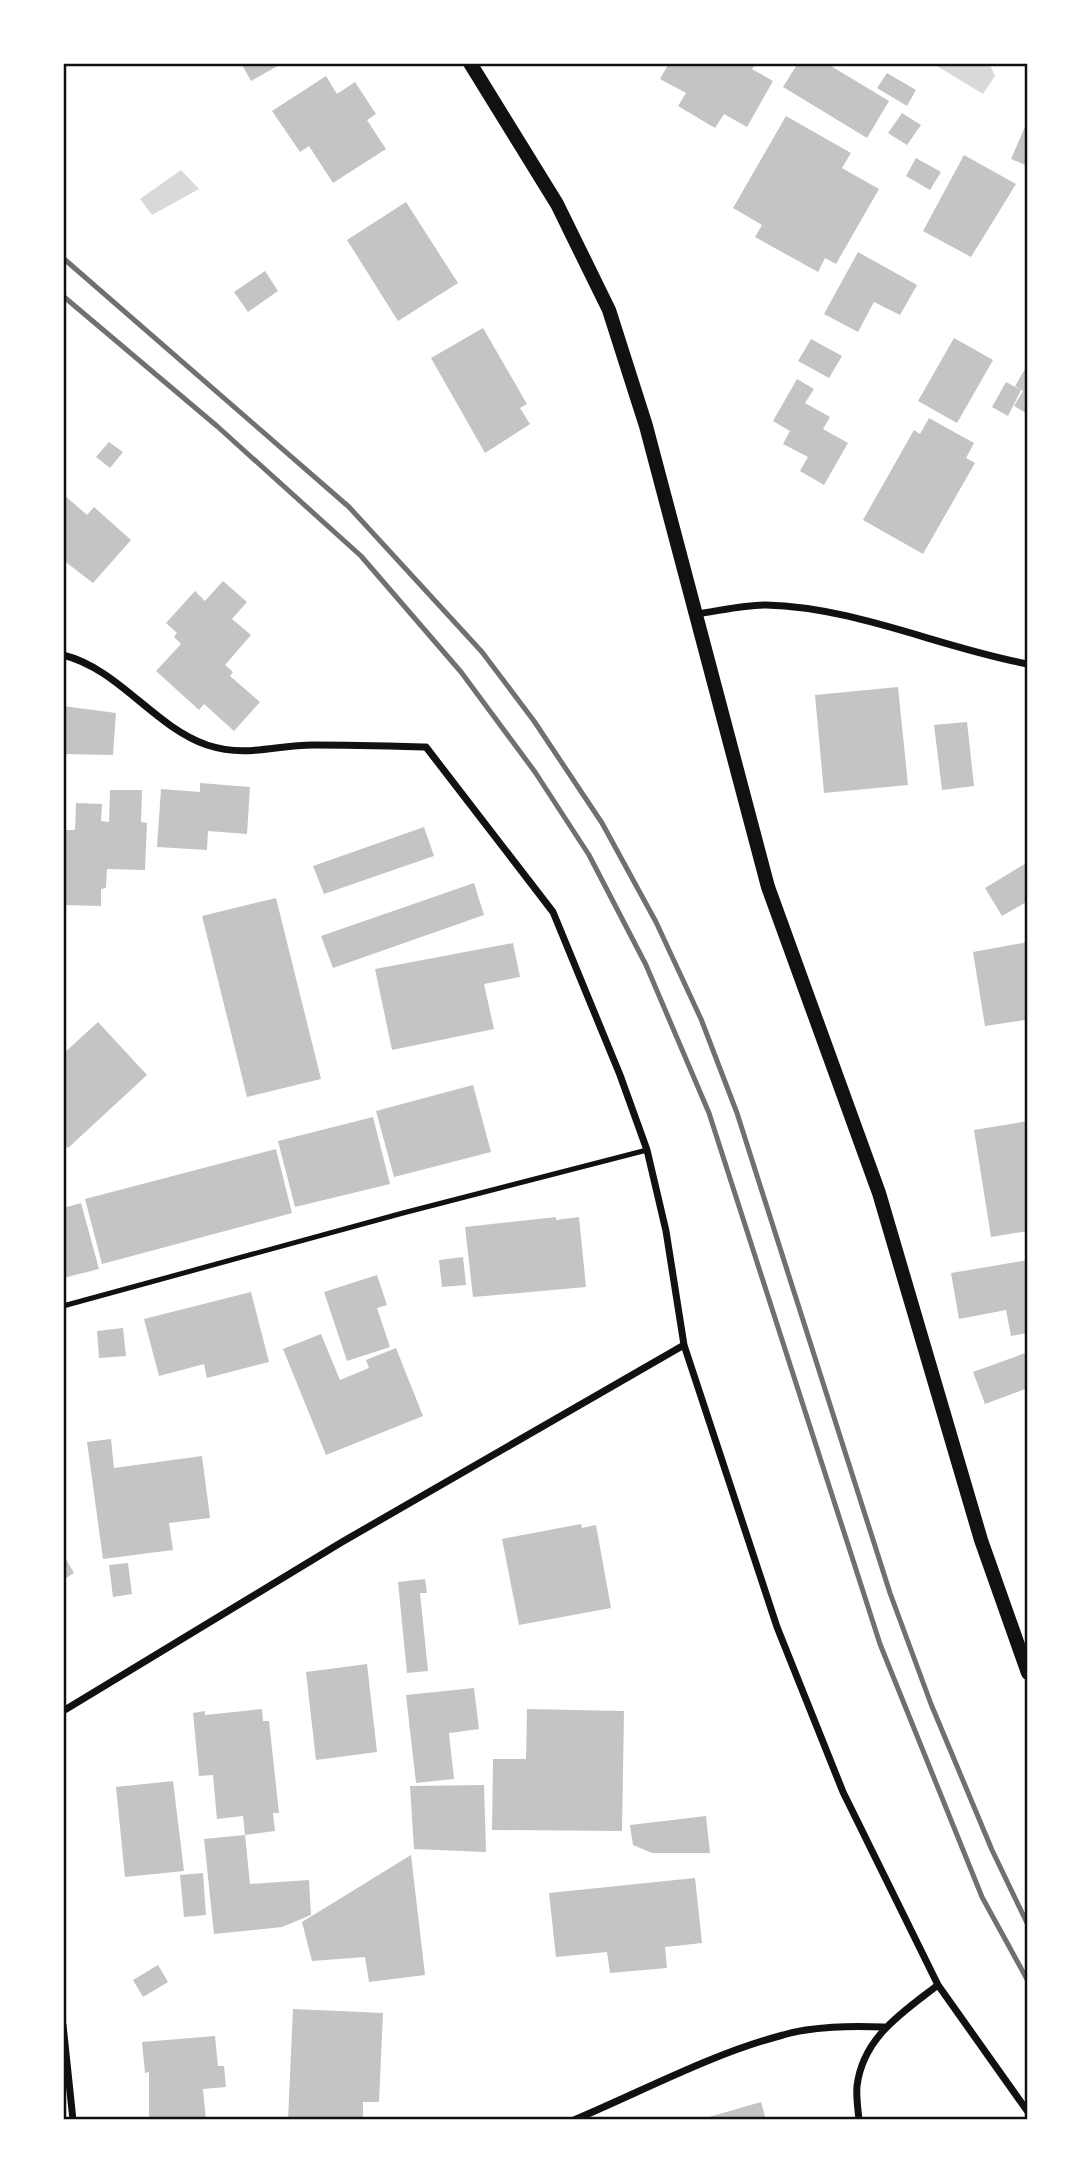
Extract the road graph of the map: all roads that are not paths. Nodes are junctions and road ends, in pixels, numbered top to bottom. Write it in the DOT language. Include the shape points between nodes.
graph roads {
  1 [pos="471,63"];
  2 [pos="696,614"];
  3 [pos="63,655"];
  4 [pos="1028,664"];
  5 [pos="647,1150"];
  6 [pos="63,1306"];
  7 [pos="684,1346"];
  8 [pos="1028,1674"];
  9 [pos="63,1712"];
  10 [pos="938,1985"];
  11 [pos="63,2025"];
  12 [pos="884,2026"];
  13 [pos="1028,2112"];
  14 [pos="73,2120"];
  15 [pos="575,2120"];
  16 [pos="859,2120"];
  1 -- 2 [label="main road" via="557,204 609,310 646,426"];
  2 -- 4 [label="street" via="764,605 824,611"];
  2 -- 8 [label="main road" via="768,887 879,1193 981,1540"];
  3 -- 5 [label="street" via="95,667 174,727 207,744 243,753 310,745 426,747 553,912"];
  5 -- 6 [label="lane"];
  5 -- 7 [label="street" via="666,1231"];
  7 -- 9 [label="street" via="342,1542"];
  7 -- 10 [label="street" via="776,1627 843,1792"];
  10 -- 12 [label="street"];
  10 -- 13 [label="street"];
  11 -- 14 [label="street"];
  12 -- 15 [label="street" via="785,2034 722,2055"];
  12 -- 16 [label="street" via="857,2086"];
}
